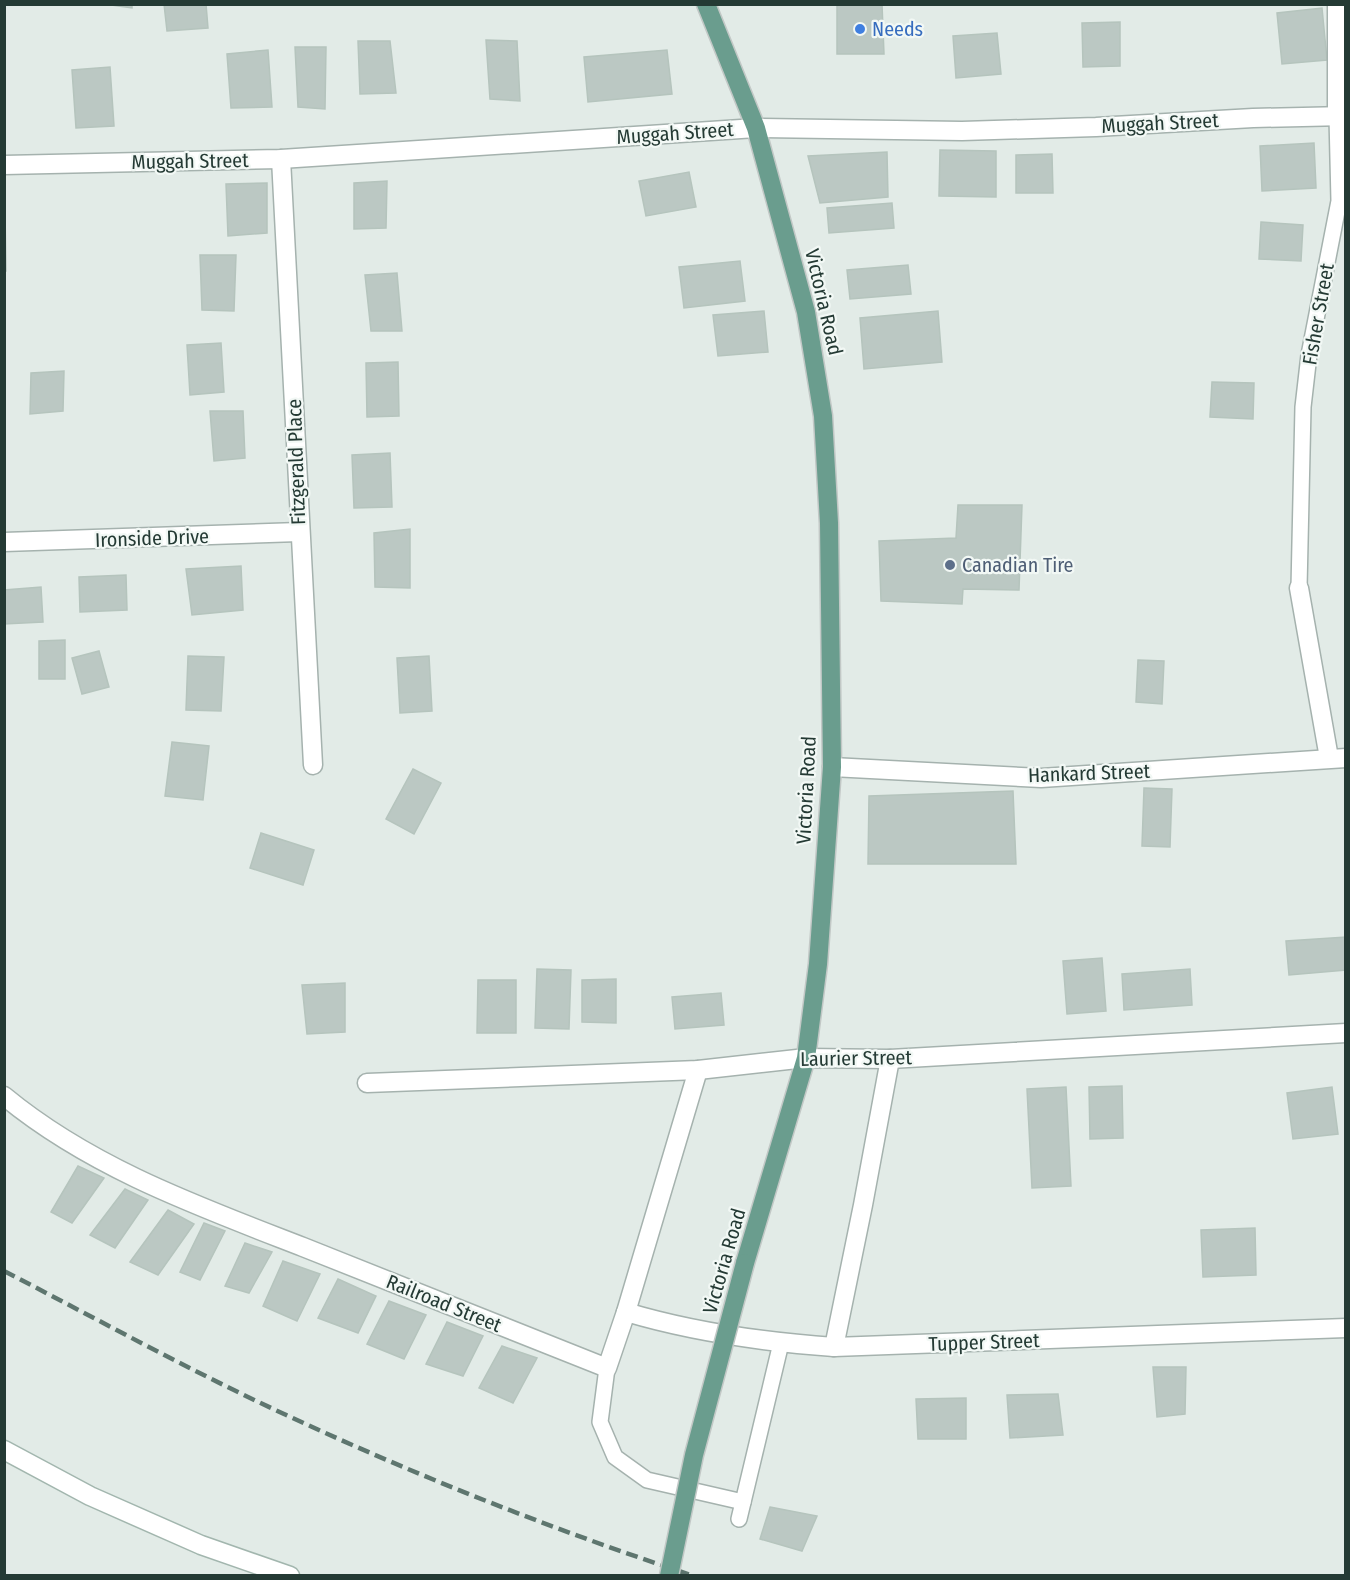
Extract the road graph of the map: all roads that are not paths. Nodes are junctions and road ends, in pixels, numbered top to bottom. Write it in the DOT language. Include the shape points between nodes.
graph roads {
  1 [pos="706,4"];
  2 [pos="1337,4"];
  3 [pos="1341,116"];
  4 [pos="756,128"];
  5 [pos="281,159"];
  6 [pos="4,165"];
  7 [pos="299,532"];
  8 [pos="4,542"];
  9 [pos="1299,588"];
  10 [pos="1337,758"];
  11 [pos="313,765"];
  12 [pos="832,767"];
  13 [pos="1346,1033"];
  14 [pos="806,1058"];
  15 [pos="890,1059"];
  16 [pos="698,1070"];
  17 [pos="367,1083"];
  18 [pos="4,1096"];
  19 [pos="626,1312"];
  20 [pos="1346,1328"];
  21 [pos="781,1343"];
  22 [pos="834,1347"];
  23 [pos="607,1368"];
  24 [pos="4,1450"];
  25 [pos="743,1502"];
  26 [pos="739,1519"];
  27 [pos="290,1575"];
  28 [pos="669,1575"];
  1 -- 4 [label="main road, Victoria Road"];
  2 -- 3 [label="street, Fisher Street"];
  3 -- 4 [label="street, Muggah Street" via="973,130"];
  3 -- 9 [label="lane, Fisher Street" via="1339,201 1309,355 1303,407"];
  4 -- 5 [label="street, Muggah Street"];
  4 -- 12 [label="main road, Victoria Road" via="806,312 823,416 830,523"];
  5 -- 6 [label="street, Muggah Street"];
  5 -- 7 [label="street, Fitzgerald Place"];
  7 -- 8 [label="street, Ironside Drive"];
  7 -- 11 [label="street, Fitzgerald Place"];
  9 -- 10 [label="street"];
  10 -- 12 [label="street, Hankard Street" via="1041,778"];
  12 -- 14 [label="main road, Victoria Road" via="818,964"];
  13 -- 15 [label="street, Laurier Street"];
  14 -- 15 [label="street, Laurier Street"];
  14 -- 16 [label="street, Laurier Street"];
  14 -- 28 [label="main road, Victoria Road, bridge" via="694,1455"];
  15 -- 22 [label="street"];
  16 -- 17 [label="street, Laurier Street"];
  16 -- 19 [label="street"];
  18 -- 23 [label="street, Railroad Street" via="29,1117 122,1172"];
  19 -- 21 [label="street, Tupper Street" via="659,1322"];
  19 -- 23 [label="street"];
  20 -- 22 [label="street, Tupper Street"];
  21 -- 22 [label="street, Tupper Street"];
  21 -- 25 [label="lane"];
  23 -- 25 [label="lane" via="600,1422 615,1457 647,1479"];
  24 -- 27 [label="street" via="90,1496 201,1545"];
  25 -- 26 [label="lane"];
}
